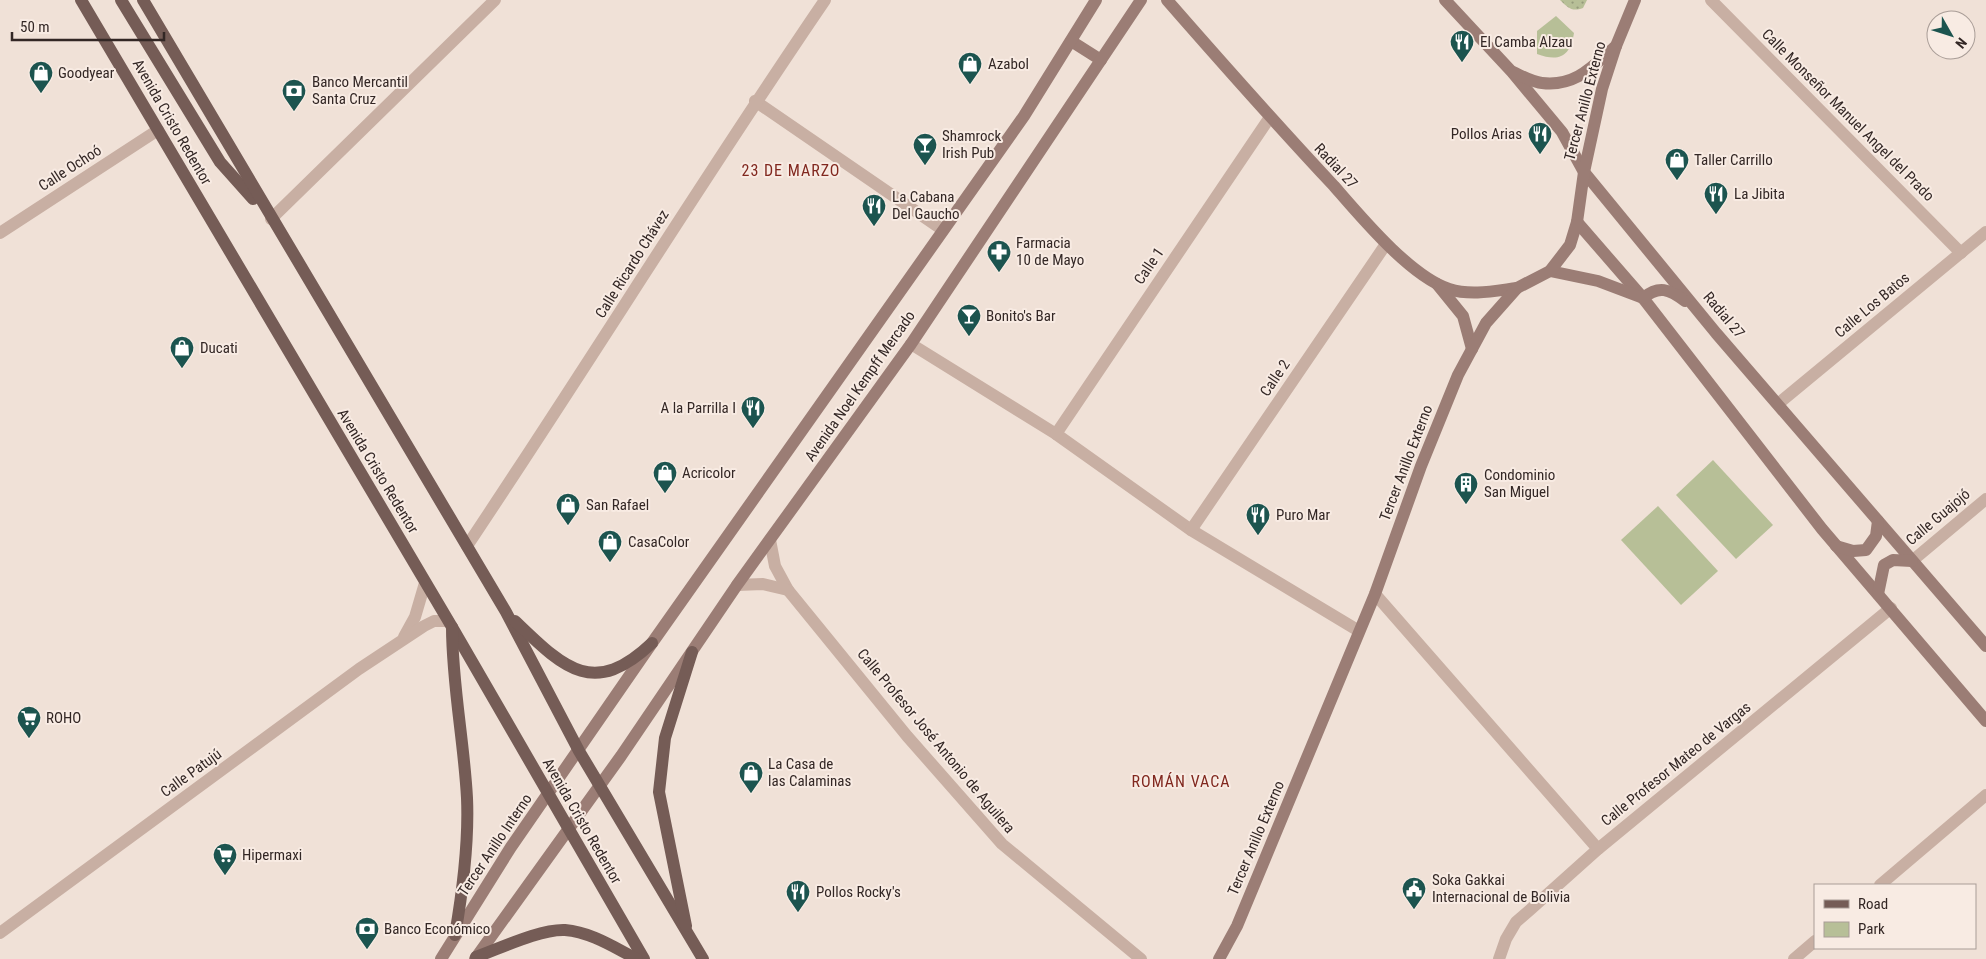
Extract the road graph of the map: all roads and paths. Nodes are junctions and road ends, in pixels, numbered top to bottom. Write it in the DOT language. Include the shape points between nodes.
graph roads {
  1 [pos="81,0"];
  2 [pos="121,0"];
  3 [pos="143,0"];
  4 [pos="495,0"];
  5 [pos="825,0"];
  6 [pos="1096,0"];
  7 [pos="1141,0"];
  8 [pos="1167,0"];
  9 [pos="1445,0"];
  10 [pos="1635,0"];
  11 [pos="1711,0"];
  12 [pos="1071,41"];
  13 [pos="1616,46"];
  14 [pos="1101,60"];
  15 [pos="1512,72"];
  16 [pos="755,101"];
  17 [pos="1270,117"];
  18 [pos="158,130"];
  19 [pos="1584,172"];
  20 [pos="271,219"];
  21 [pos="1577,222"];
  22 [pos="943,230"];
  23 [pos="1986,232"];
  24 [pos="0,234"];
  25 [pos="1386,244"];
  26 [pos="1961,252"];
  27 [pos="1550,271"];
  28 [pos="1436,282"];
  29 [pos="1516,288"];
  30 [pos="1643,298"];
  31 [pos="1699,311"];
  32 [pos="911,344"];
  33 [pos="1472,349"];
  34 [pos="1779,404"];
  35 [pos="1056,434"];
  36 [pos="1986,499"];
  37 [pos="1878,521"];
  38 [pos="1191,530"];
  39 [pos="770,540"];
  40 [pos="467,546"];
  41 [pos="1836,546"];
  42 [pos="1912,561"];
  43 [pos="425,583"];
  44 [pos="737,585"];
  45 [pos="788,590"];
  46 [pos="1375,594"];
  47 [pos="1878,594"];
  48 [pos="1891,608"];
  49 [pos="506,612"];
  50 [pos="450,624"];
  51 [pos="1360,631"];
  52 [pos="403,640"];
  53 [pos="652,643"];
  54 [pos="1986,646"];
  55 [pos="692,652"];
  56 [pos="1986,721"];
  57 [pos="580,751"];
  58 [pos="600,786"];
  59 [pos="1986,795"];
  60 [pos="548,796"];
  61 [pos="567,829"];
  62 [pos="1598,849"];
  63 [pos="1881,884"];
  64 [pos="0,934"];
  65 [pos="455,935"];
  66 [pos="688,936"];
  67 [pos="1814,942"];
  68 [pos="475,958"];
  69 [pos="441,959"];
  70 [pos="637,959"];
  71 [pos="644,959"];
  72 [pos="703,959"];
  73 [pos="1141,959"];
  74 [pos="1219,959"];
  75 [pos="1499,959"];
  76 [pos="1794,959"];
  1 -- 18 [label="main road, Avenida Cristo Redentor"];
  2 -- 20 [label="main road" via="220,162"];
  3 -- 20 [label="main road"];
  4 -- 20 [label="street"];
  5 -- 16 [label="street, Calle Ricardo Chávez"];
  6 -- 12 [label="street, Avenida Noel Kempff Mercado"];
  7 -- 14 [label="street, Avenida Noel Kempff Mercado"];
  8 -- 17 [label="street, Radial 27"];
  9 -- 15 [label="street, Radial 27"];
  10 -- 13 [label="street, Tercer Anillo Externo"];
  11 -- 26 [label="street, Calle Monseñor Manuel Angel del Prado"];
  12 -- 14 [label="street"];
  12 -- 22 [label="street, Avenida Noel Kempff Mercado" via="1024,116"];
  13 -- 15 [label="street" via="1582,77 1542,83"];
  13 -- 19 [label="street, Tercer Anillo Externo" via="1602,89"];
  14 -- 32 [label="street, Avenida Noel Kempff Mercado"];
  15 -- 19 [label="street, Radial 27" via="1562,132"];
  16 -- 22 [label="street"];
  16 -- 40 [label="street, Calle Ricardo Chávez" via="568,395"];
  17 -- 25 [label="street, Radial 27"];
  17 -- 35 [label="street, Calle 1"];
  18 -- 24 [label="street, Calle Ochoó"];
  18 -- 43 [label="main road, Avenida Cristo Redentor"];
  19 -- 21 [label="street, Tercer Anillo Externo"];
  19 -- 31 [label="street, Radial 27"];
  20 -- 40 [label="main road"];
  21 -- 27 [label="street, Tercer Anillo Externo" via="1570,245"];
  21 -- 30 [label="street"];
  22 -- 53 [label="street, Avenida Noel Kempff Mercado"];
  23 -- 26 [label="street, Calle Los Batos"];
  25 -- 28 [label="street, Radial 27"];
  25 -- 38 [label="street, Calle 2"];
  26 -- 34 [label="street, Calle Los Batos"];
  27 -- 29 [label="street, Tercer Anillo Externo"];
  27 -- 30 [label="street" via="1598,281"];
  28 -- 29 [label="street, Radial 27" via="1449,289 1478,293"];
  28 -- 33 [label="street" via="1464,316"];
  29 -- 33 [label="street, Tercer Anillo Externo" via="1486,323"];
  30 -- 31 [label="street" via="1661,288 1671,291"];
  30 -- 41 [label="street"];
  31 -- 34 [label="street, Radial 27"];
  32 -- 35 [label="street"];
  32 -- 39 [label="street, Avenida Noel Kempff Mercado"];
  33 -- 46 [label="street, Tercer Anillo Externo" via="1421,466"];
  34 -- 37 [label="street, Radial 27"];
  35 -- 38 [label="street"];
  36 -- 42 [label="street, Calle Guajojó"];
  37 -- 41 [label="street" via="1876,536 1866,550 1853,551"];
  37 -- 42 [label="street, Radial 27"];
  38 -- 51 [label="street"];
  39 -- 44 [label="street, Avenida Noel Kempff Mercado"];
  39 -- 45 [label="street, Calle Profesor José Antonio de Aguilera" via="775,566"];
  40 -- 49 [label="main road"];
  41 -- 47 [label="street"];
  42 -- 47 [label="street" via="1893,560 1884,565"];
  42 -- 54 [label="street, Radial 27"];
  43 -- 50 [label="main road, Avenida Cristo Redentor"];
  43 -- 52 [label="street, Calle Patujú" via="416,617"];
  44 -- 45 [label="street" via="763,584"];
  44 -- 55 [label="street, Avenida Noel Kempff Mercado"];
  45 -- 73 [label="street, Calle Profesor José Antonio de Aguilera" via="907,736 1002,844"];
  46 -- 51 [label="street, Tercer Anillo Externo"];
  46 -- 62 [label="street"];
  47 -- 48 [label="street"];
  48 -- 56 [label="street"];
  48 -- 62 [label="street, Calle Profesor Mateo de Vargas"];
  49 -- 53 [label="main road" via="546,650 576,670 589,673 614,671 636,659"];
  49 -- 57 [label="main road"];
  50 -- 52 [label="street, Calle Patujú" via="429,624"];
  50 -- 60 [label="main road, Avenida Cristo Redentor"];
  50 -- 65 [label="main road" via="467,801 465,876"];
  51 -- 74 [label="street, Tercer Anillo Externo" via="1237,926"];
  52 -- 64 [label="street, Calle Patujú" via="359,669"];
  53 -- 57 [label="street, Avenida Noel Kempff Mercado"];
  55 -- 58 [label="street, Avenida Noel Kempff Mercado"];
  55 -- 66 [label="main road" via="665,738 659,792"];
  57 -- 58 [label="main road"];
  57 -- 60 [label="street, Tercer Anillo Interno"];
  58 -- 61 [label="street"];
  58 -- 66 [label="main road"];
  59 -- 63 [label="street"];
  60 -- 61 [label="main road, Avenida Cristo Redentor"];
  60 -- 65 [label="street, Tercer Anillo Interno"];
  61 -- 68 [label="street"];
  61 -- 71 [label="main road, Avenida Cristo Redentor"];
  62 -- 75 [label="street, Calle Profesor Mateo de Vargas" via="1516,922"];
  65 -- 69 [label="street, Tercer Anillo Interno"];
  66 -- 72 [label="main road"];
  67 -- 76 [label="street"];
  68 -- 70 [label="main road" via="542,934 565,930 586,935"];
}
